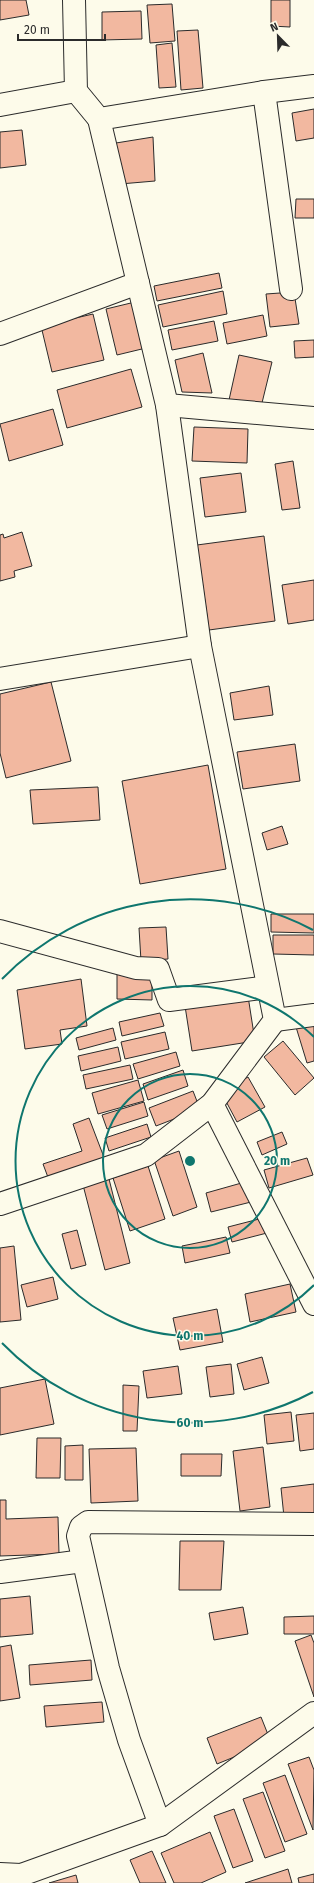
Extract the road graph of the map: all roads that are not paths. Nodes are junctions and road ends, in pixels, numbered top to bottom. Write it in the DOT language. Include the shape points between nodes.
graph roads {
  1 [pos="74,0"];
  2 [pos="314,86"];
  3 [pos="76,91"];
  4 [pos="264,92"];
  5 [pos="0,105"];
  6 [pos="99,119"];
  7 [pos="138,283"];
  8 [pos="291,289"];
  9 [pos="0,334"];
  10 [pos="167,405"];
  11 [pos="314,418"];
  12 [pos="200,646"];
  13 [pos="0,679"];
  14 [pos="0,931"];
  15 [pos="268,987"];
  16 [pos="314,1015"];
  17 [pos="275,1020"];
  18 [pos="212,1104"];
  19 [pos="0,1204"];
  20 [pos="314,1304"];
  21 [pos="314,1524"];
  22 [pos="83,1561"];
  23 [pos="0,1572"];
  24 [pos="314,1713"];
  25 [pos="160,1825"];
  26 [pos="14,1877"];
  1 -- 3 [label="street"];
  2 -- 4 [label="street"];
  3 -- 5 [label="street"];
  3 -- 6 [label="street"];
  4 -- 6 [label="street"];
  4 -- 8 [label="street"];
  6 -- 7 [label="street"];
  7 -- 9 [label="street"];
  7 -- 10 [label="street"];
  10 -- 11 [label="street"];
  10 -- 12 [label="street"];
  12 -- 13 [label="street"];
  12 -- 15 [label="street"];
  14 -- 15 [label="street" via="136,968 158,969 169,1000"];
  15 -- 17 [label="street"];
  16 -- 17 [label="street"];
  17 -- 18 [label="street"];
  18 -- 19 [label="street" via="146,1155"];
  18 -- 20 [label="street"];
  21 -- 22 [label="street" via="88,1522 81,1527 78,1536"];
  22 -- 23 [label="street"];
  22 -- 25 [label="street" via="108,1668 129,1740"];
  24 -- 25 [label="street"];
  25 -- 26 [label="street"];
}
